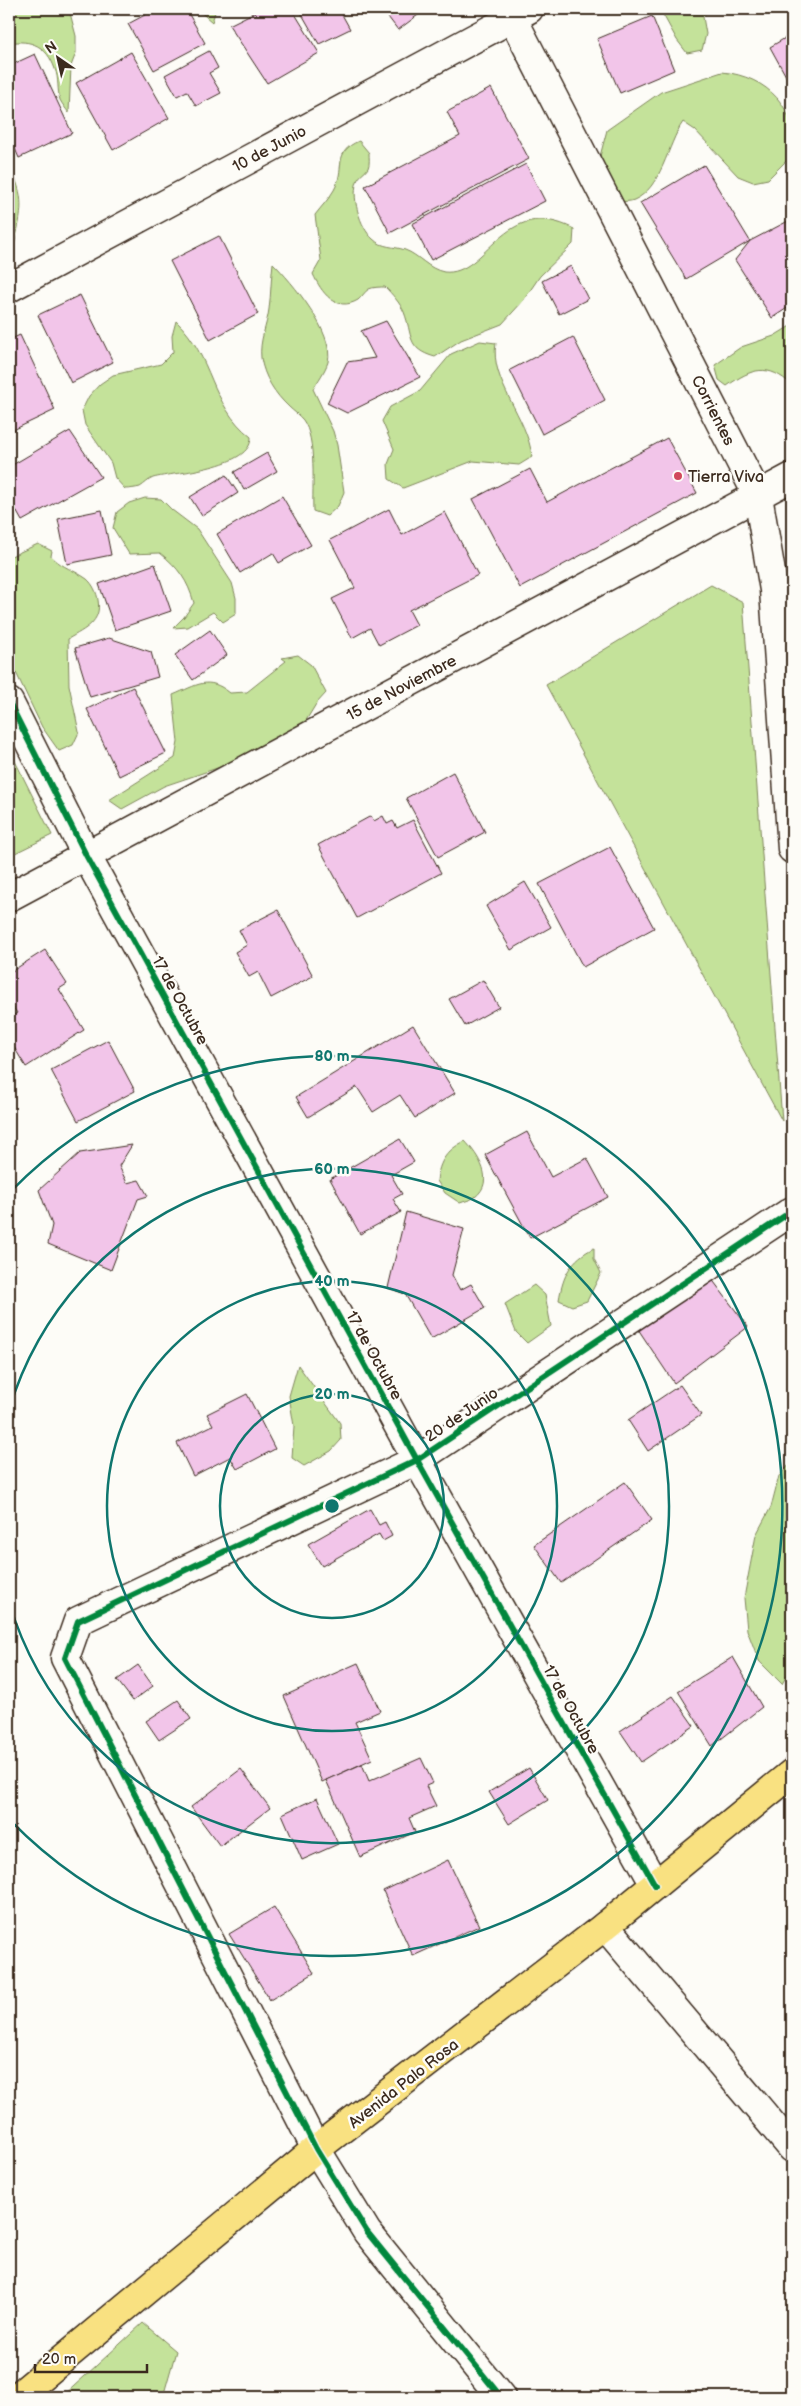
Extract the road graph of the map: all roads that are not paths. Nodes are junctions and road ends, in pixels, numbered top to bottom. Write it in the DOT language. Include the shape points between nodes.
graph roads {
  1 [pos="517,12"];
  2 [pos="9,288"];
  3 [pos="792,477"];
  4 [pos="758,496"];
  5 [pos="9,702"];
  6 [pos="792,849"];
  7 [pos="86,855"];
  8 [pos="9,897"];
  9 [pos="792,1211"];
  10 [pos="417,1460"];
  11 [pos="792,1773"];
  12 [pos="655,1885"];
  13 [pos="605,1926"];
  14 [pos="792,2148"];
  15 [pos="316,2149"];
  16 [pos="17,2397"];
  17 [pos="501,2397"];
  1 -- 2 [label="street, 10 de Junio"];
  1 -- 4 [label="street, Corrientes"];
  3 -- 4 [label="street, 15 de Noviembre"];
  4 -- 6 [label="street, Corrientes" via="774,590"];
  4 -- 7 [label="street, 15 de Noviembre"];
  5 -- 7 [label="street, 17 de Octubre"];
  7 -- 8 [label="street, 15 de Noviembre"];
  7 -- 10 [label="street, 17 de Octubre"];
  9 -- 10 [label="street, 20 de Junio"];
  10 -- 12 [label="street, 17 de Octubre"];
  10 -- 15 [label="street, 20 de Junio" via="78,1621 65,1658"];
  11 -- 12 [label="main road, Avenida Palo Rosa"];
  12 -- 13 [label="main road, Avenida Palo Rosa"];
  13 -- 14 [label="street"];
  13 -- 15 [label="main road, Avenida Palo Rosa"];
  15 -- 16 [label="main road, Avenida Palo Rosa"];
  15 -- 17 [label="street" via="367,2232"];
}
